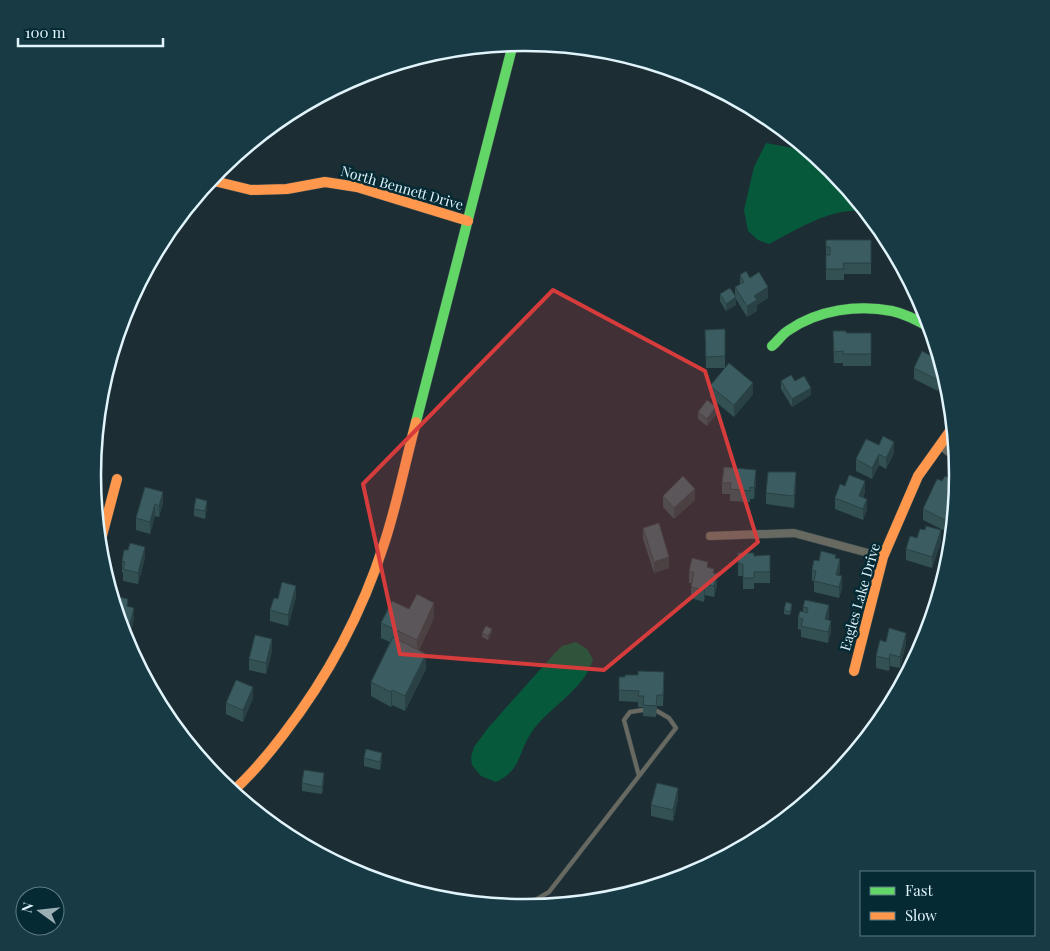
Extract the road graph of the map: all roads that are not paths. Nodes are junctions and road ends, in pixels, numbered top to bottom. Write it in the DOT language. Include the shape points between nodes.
graph roads {
  1 [pos="512,51"];
  2 [pos="219,182"];
  3 [pos="468,221"];
  4 [pos="921,322"];
  5 [pos="772,346"];
  6 [pos="947,435"];
  7 [pos="940,445"];
  8 [pos="948,452"];
  9 [pos="116,479"];
  10 [pos="104,528"];
  11 [pos="710,536"];
  12 [pos="883,557"];
  13 [pos="854,671"];
  14 [pos="643,710"];
  15 [pos="657,711"];
  16 [pos="639,776"];
  17 [pos="237,787"];
  18 [pos="536,900"];
  1 -- 3 [label="main road"];
  2 -- 3 [label="main road, North Bennett Drive" via="251,190 287,189 325,182 357,187"];
  3 -- 17 [label="main road" via="385,542 368,591 317,688 292,724"];
  4 -- 5 [label="main road" via="892,311 863,308 830,312 791,328"];
  6 -- 7 [label="main road, Eagles Lake Drive"];
  7 -- 8 [label="street"];
  7 -- 12 [label="main road, Eagles Lake Drive" via="918,476"];
  9 -- 10 [label="main road"];
  11 -- 12 [label="street" via="794,533"];
  12 -- 13 [label="main road, Eagles Lake Drive"];
  14 -- 16 [label="lane" via="630,712 624,720"];
  15 -- 16 [label="lane" via="669,718 676,728"];
  16 -- 18 [label="lane" via="549,892"];
}
